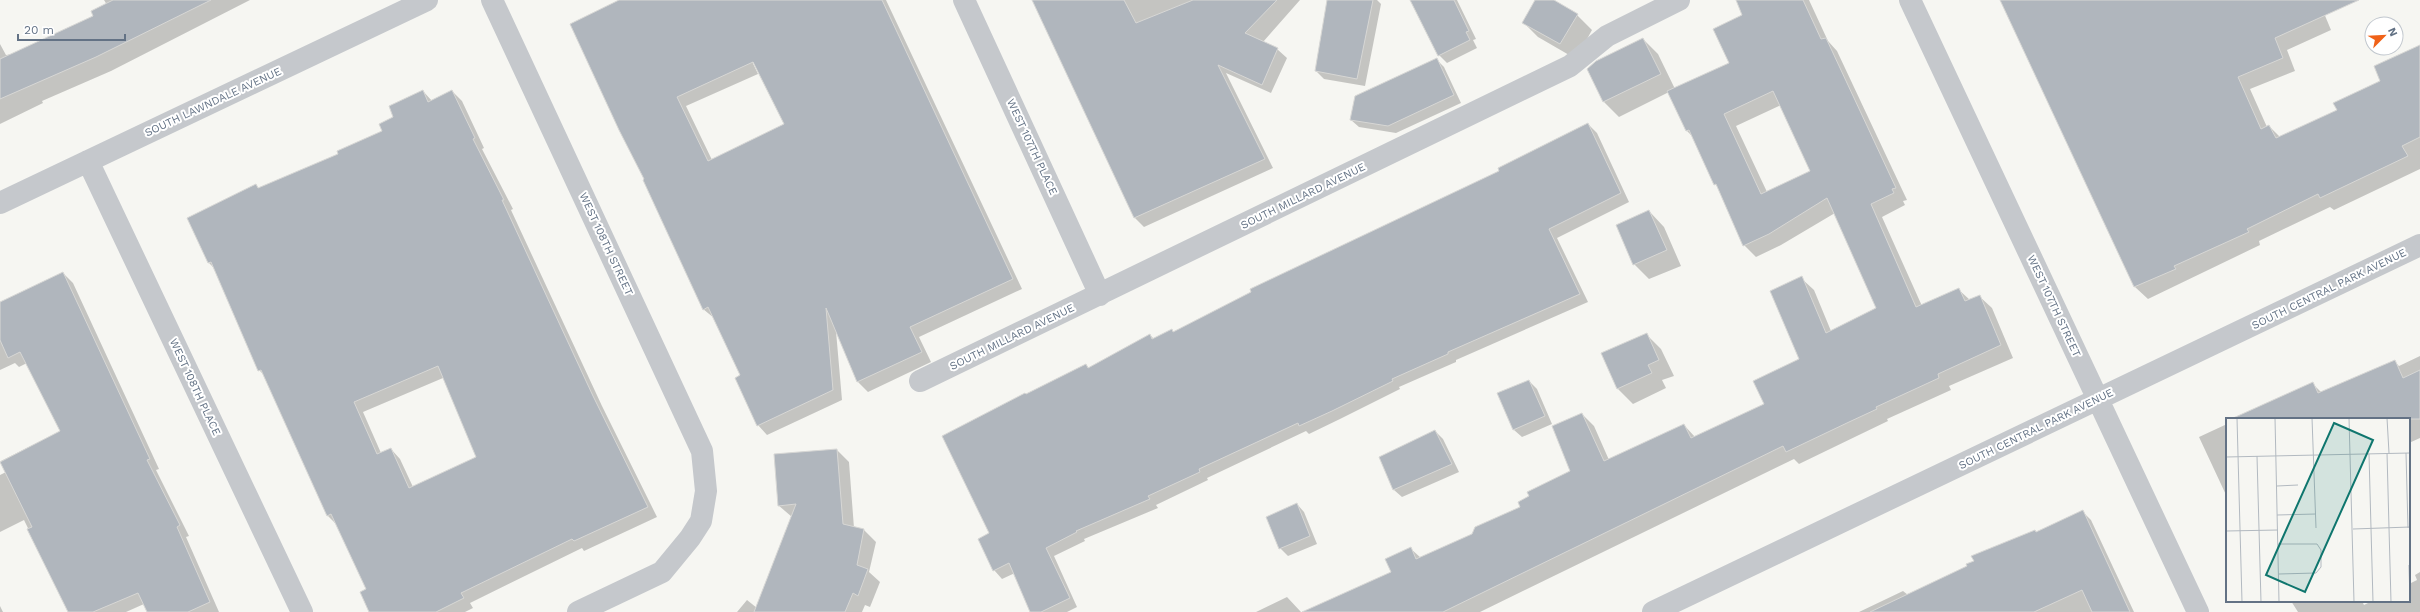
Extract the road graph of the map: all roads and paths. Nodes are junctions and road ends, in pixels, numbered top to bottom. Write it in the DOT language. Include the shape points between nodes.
graph roads {
  1 [pos="427,0"];
  2 [pos="492,0"];
  3 [pos="964,0"];
  4 [pos="1679,0"];
  5 [pos="1910,0"];
  6 [pos="88,162"];
  7 [pos="0,203"];
  8 [pos="2420,245"];
  9 [pos="1100,295"];
  10 [pos="920,381"];
  11 [pos="2097,399"];
  12 [pos="302,612"];
  13 [pos="578,612"];
  14 [pos="1652,612"];
  15 [pos="2198,612"];
  1 -- 6 [label="street, SOUTH LAWNDALE AVENUE"];
  2 -- 13 [label="street, WEST 108TH STREET" via="702,451 706,491 701,521 662,572"];
  3 -- 9 [label="street, WEST 107TH PLACE"];
  4 -- 9 [label="street, SOUTH MILLARD AVENUE" via="1607,36 1570,66"];
  5 -- 11 [label="street, WEST 107TH STREET"];
  6 -- 7 [label="street, SOUTH LAWNDALE AVENUE"];
  6 -- 12 [label="street, WEST 108TH PLACE"];
  8 -- 11 [label="street, SOUTH CENTRAL PARK AVENUE"];
  9 -- 10 [label="street, SOUTH MILLARD AVENUE"];
  11 -- 14 [label="street, SOUTH CENTRAL PARK AVENUE"];
  11 -- 15 [label="street, WEST 107TH STREET"];
}
